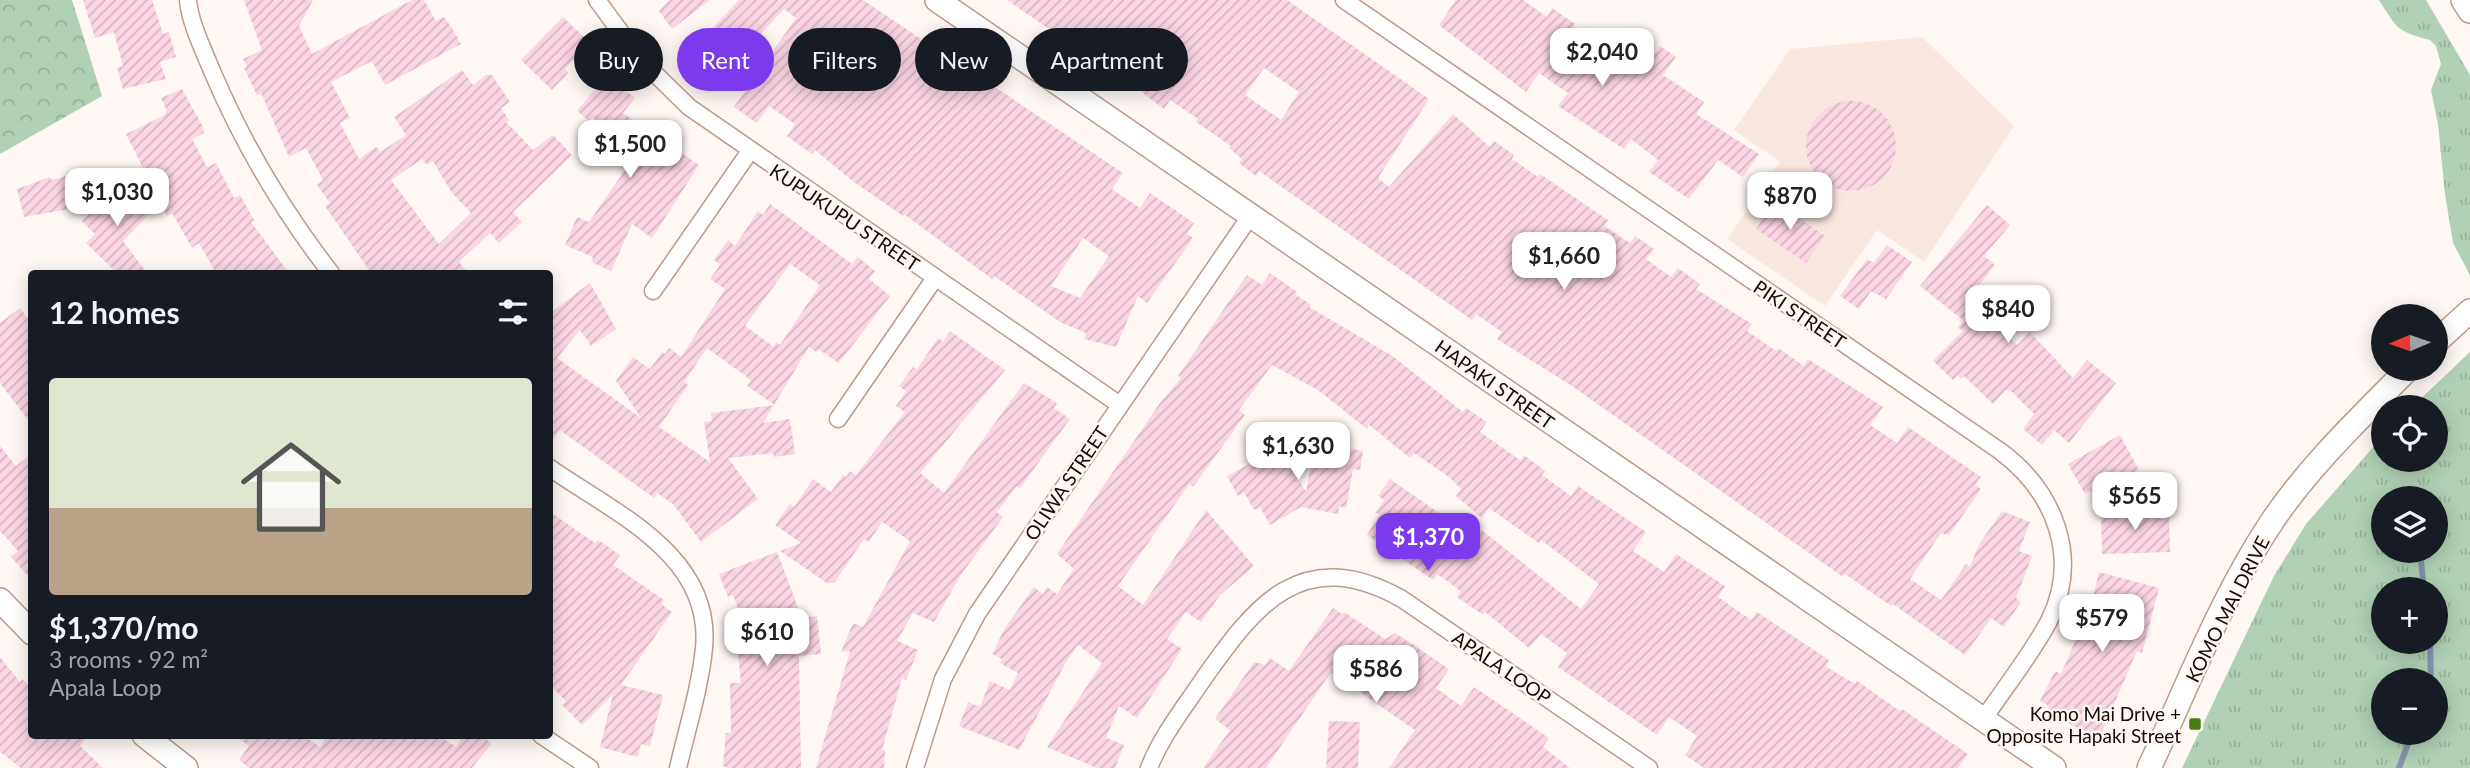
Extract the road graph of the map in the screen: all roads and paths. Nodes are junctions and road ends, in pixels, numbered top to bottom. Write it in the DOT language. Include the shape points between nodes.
graph roads {
  1 [pos="188,0"];
  2 [pos="597,0"];
  3 [pos="937,0"];
  4 [pos="1344,0"];
  5 [pos="2463,0"];
  6 [pos="2470,11"];
  7 [pos="750,151"];
  8 [pos="1251,215"];
  9 [pos="329,270"];
  10 [pos="935,278"];
  11 [pos="653,291"];
  12 [pos="2470,311"];
  13 [pos="2448,331"];
  14 [pos="2395,382"];
  15 [pos="1120,405"];
  16 [pos="838,419"];
  17 [pos="553,470"];
  18 [pos="0,600"];
  19 [pos="28,629"];
  20 [pos="1983,719"];
  21 [pos="149,739"];
  22 [pos="547,739"];
  23 [pos="186,768"];
  24 [pos="590,768"];
  25 [pos="678,768"];
  26 [pos="915,768"];
  27 [pos="1149,768"];
  28 [pos="1649,768"];
  29 [pos="2054,768"];
  30 [pos="2149,768"];
  1 -- 9 [label="street" via="208,62 243,139 287,215"];
  2 -- 7 [label="street, KUPUKUPU STREET" via="663,83"];
  3 -- 8 [label="street, HAPAKI STREET"];
  4 -- 20 [label="street, PIKI STREET" via="2027,475 2056,521 2063,580 2049,621"];
  5 -- 6 [label="street"];
  7 -- 10 [label="street, KUPUKUPU STREET"];
  7 -- 11 [label="street"];
  8 -- 15 [label="street, OLIWA STREET"];
  8 -- 20 [label="street, HAPAKI STREET"];
  10 -- 15 [label="street, KUPUKUPU STREET"];
  10 -- 16 [label="street"];
  12 -- 13 [label="street"];
  14 -- 30 [label="street, KOMO MAI DRIVE" via="2320,460 2274,519 2238,581"];
  15 -- 26 [label="street, OLIWA STREET" via="977,614 943,679"];
  17 -- 25 [label="street" via="658,543 676,558 693,583 703,612 704,648"];
  18 -- 19 [label="street"];
  20 -- 29 [label="street, HAPAKI STREET"];
  21 -- 23 [label="street"];
  22 -- 24 [label="street"];
  27 -- 28 [label="street, APALA LOOP" via="1177,718 1254,611 1277,593 1333,578 1366,582 1402,598"];
}
